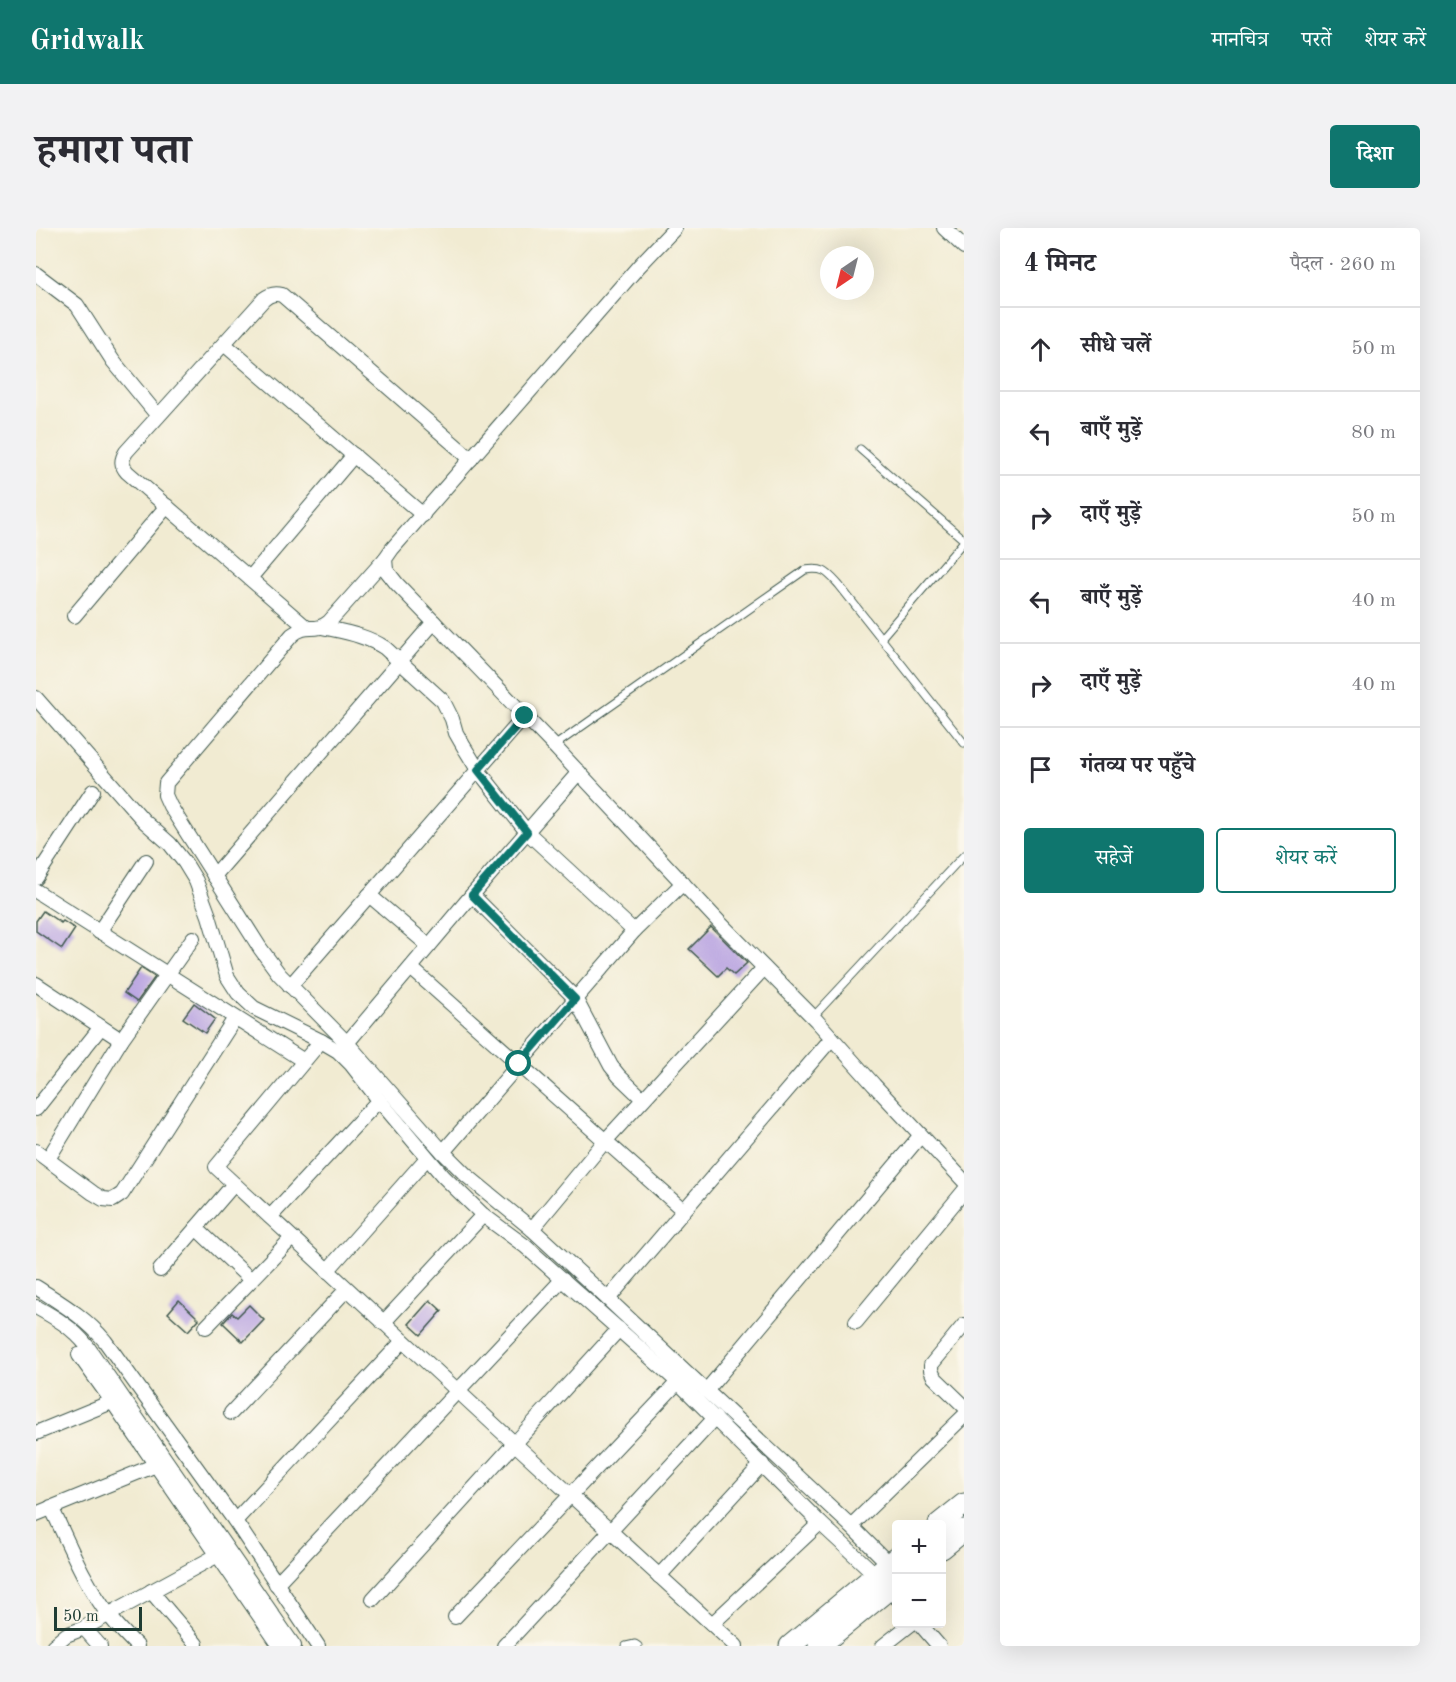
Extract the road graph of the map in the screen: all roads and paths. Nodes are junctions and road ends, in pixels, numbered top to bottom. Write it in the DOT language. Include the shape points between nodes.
graph roads {
  1 [pos="675,228"];
  2 [pos="944,228"];
  3 [pos="964,247"];
  4 [pos="36,274"];
  5 [pos="224,344"];
  6 [pos="158,416"];
  7 [pos="860,449"];
  8 [pos="354,455"];
  9 [pos="471,459"];
  10 [pos="167,506"];
  11 [pos="423,515"];
  12 [pos="964,540"];
  13 [pos="385,559"];
  14 [pos="250,578"];
  15 [pos="74,616"];
  16 [pos="434,622"];
  17 [pos="322,627"];
  18 [pos="307,628"];
  19 [pos="881,638"];
  20 [pos="400,661"];
  21 [pos="36,698"];
  22 [pos="525,716"];
  23 [pos="964,743"];
  24 [pos="554,746"];
  25 [pos="478,770"];
  26 [pos="579,772"];
  27 [pos="93,791"];
  28 [pos="527,832"];
  29 [pos="964,855"];
  30 [pos="146,861"];
  31 [pos="214,876"];
  32 [pos="36,878"];
  33 [pos="683,883"];
  34 [pos="36,891"];
  35 [pos="369,895"];
  36 [pos="472,895"];
  37 [pos="634,931"];
  38 [pos="99,932"];
  39 [pos="193,938"];
  40 [pos="429,946"];
  41 [pos="411,968"];
  42 [pos="764,968"];
  43 [pos="168,975"];
  44 [pos="36,984"];
  45 [pos="290,986"];
  46 [pos="575,999"];
  47 [pos="813,1017"];
  48 [pos="235,1018"];
  49 [pos="101,1027"];
  50 [pos="832,1038"];
  51 [pos="121,1040"];
  52 [pos="321,1041"];
  53 [pos="348,1043"];
  54 [pos="304,1061"];
  55 [pos="519,1064"];
  56 [pos="643,1099"];
  57 [pos="379,1100"];
  58 [pos="36,1109"];
  59 [pos="921,1135"];
  60 [pos="605,1141"];
  61 [pos="36,1151"];
  62 [pos="443,1152"];
  63 [pos="427,1158"];
  64 [pos="48,1160"];
  65 [pos="964,1181"];
  66 [pos="234,1184"];
  67 [pos="964,1191"];
  68 [pos="683,1210"];
  69 [pos="483,1215"];
  70 [pos="270,1217"];
  71 [pos="196,1228"];
  72 [pos="532,1229"];
  73 [pos="292,1238"];
  74 [pos="160,1270"];
  75 [pos="327,1271"];
  76 [pos="563,1278"];
  77 [pos="251,1280"];
  78 [pos="36,1287"];
  79 [pos="347,1289"];
  80 [pos="608,1299"];
  81 [pos="36,1307"];
  82 [pos="856,1322"];
  83 [pos="383,1323"];
  84 [pos="964,1324"];
  85 [pos="206,1327"];
  86 [pos="619,1329"];
  87 [pos="404,1341"];
  88 [pos="79,1355"];
  89 [pos="678,1382"];
  90 [pos="140,1389"];
  91 [pos="457,1391"];
  92 [pos="706,1392"];
  93 [pos="118,1399"];
  94 [pos="964,1406"];
  95 [pos="231,1413"];
  96 [pos="964,1416"];
  97 [pos="715,1418"];
  98 [pos="36,1433"];
  99 [pos="515,1444"];
  100 [pos="762,1464"];
  101 [pos="156,1465"];
  102 [pos="571,1495"];
  103 [pos="964,1504"];
  104 [pos="51,1507"];
  105 [pos="36,1514"];
  106 [pos="235,1521"];
  107 [pos="820,1523"];
  108 [pos="851,1526"];
  109 [pos="610,1531"];
  110 [pos="952,1538"];
  111 [pos="218,1555"];
  112 [pos="659,1576"];
  113 [pos="892,1577"];
  114 [pos="276,1584"];
  115 [pos="151,1592"];
  116 [pos="373,1599"];
  117 [pos="108,1615"];
  118 [pos="455,1617"];
  119 [pos="712,1624"];
  120 [pos="84,1628"];
  121 [pos="905,1628"];
  122 [pos="924,1628"];
  123 [pos="832,1642"];
  124 [pos="196,1644"];
  125 [pos="53,1646"];
  126 [pos="100,1646"];
  127 [pos="137,1646"];
  128 [pos="280,1646"];
  129 [pos="294,1646"];
  130 [pos="318,1646"];
  131 [pos="504,1646"];
  132 [pos="626,1646"];
  133 [pos="638,1646"];
  134 [pos="736,1646"];
  135 [pos="790,1646"];
  136 [pos="883,1646"];
  137 [pos="939,1646"];
  1 -- 9 [label="street"];
  2 -- 3 [label="street"];
  4 -- 6 [label="street" via="77,305 113,361"];
  5 -- 6 [label="street"];
  5 -- 8 [label="street"];
  5 -- 9 [label="street" via="264,299 269,295 282,296"];
  6 -- 10 [label="street" via="122,459 127,472"];
  7 -- 12 [label="lane"];
  8 -- 11 [label="street"];
  8 -- 14 [label="street"];
  9 -- 11 [label="street"];
  10 -- 14 [label="street"];
  10 -- 15 [label="street"];
  11 -- 13 [label="street"];
  12 -- 19 [label="lane"];
  13 -- 16 [label="street" via="386,570"];
  13 -- 17 [label="street"];
  14 -- 18 [label="street"];
  16 -- 20 [label="street"];
  16 -- 22 [label="street"];
  17 -- 18 [label="street"];
  17 -- 20 [label="street" via="369,638"];
  18 -- 31 [label="street" via="292,634 166,783 165,795 170,806"];
  19 -- 23 [label="lane"];
  19 -- 24 [label="lane" via="826,571 805,570"];
  20 -- 25 [label="street" via="443,701 459,740"];
  20 -- 31 [label="street"];
  21 -- 52 [label="street" via="185,863 209,916 226,976 238,993 254,1008"];
  22 -- 24 [label="street"];
  22 -- 25 [label="street"];
  24 -- 26 [label="street"];
  25 -- 28 [label="street"];
  25 -- 35 [label="street"];
  26 -- 28 [label="street"];
  26 -- 33 [label="street"];
  27 -- 32 [label="street"];
  28 -- 36 [label="street"];
  28 -- 37 [label="street"];
  29 -- 47 [label="lane"];
  30 -- 38 [label="street"];
  31 -- 45 [label="street" via="260,948"];
  33 -- 37 [label="street"];
  33 -- 42 [label="street"];
  34 -- 38 [label="street"];
  35 -- 40 [label="street"];
  35 -- 45 [label="street"];
  36 -- 40 [label="street"];
  36 -- 46 [label="street"];
  37 -- 46 [label="street"];
  38 -- 43 [label="street"];
  39 -- 43 [label="street"];
  40 -- 41 [label="street"];
  41 -- 53 [label="street"];
  41 -- 55 [label="street"];
  42 -- 47 [label="street"];
  42 -- 56 [label="street"];
  43 -- 48 [label="street"];
  43 -- 51 [label="street"];
  44 -- 49 [label="street"];
  45 -- 53 [label="street"];
  46 -- 55 [label="street"];
  46 -- 56 [label="street" via="610,1066"];
  47 -- 50 [label="street"];
  48 -- 54 [label="street"];
  48 -- 64 [label="street" via="122,1194 113,1200 103,1199"];
  49 -- 51 [label="street"];
  49 -- 58 [label="street"];
  50 -- 59 [label="street"];
  50 -- 68 [label="street"];
  51 -- 64 [label="street"];
  52 -- 54 [label="street"];
  52 -- 57 [label="street" via="351,1064"];
  53 -- 62 [label="street"];
  54 -- 66 [label="street" via="216,1167"];
  55 -- 60 [label="street"];
  55 -- 62 [label="street"];
  56 -- 60 [label="street"];
  57 -- 63 [label="street"];
  57 -- 70 [label="street"];
  59 -- 65 [label="street"];
  59 -- 92 [label="street"];
  60 -- 68 [label="street"];
  60 -- 72 [label="street"];
  61 -- 64 [label="street"];
  62 -- 72 [label="street"];
  63 -- 69 [label="street"];
  63 -- 75 [label="street"];
  66 -- 70 [label="street"];
  66 -- 71 [label="street"];
  67 -- 82 [label="street"];
  68 -- 80 [label="street"];
  69 -- 76 [label="street"];
  69 -- 83 [label="street"];
  70 -- 73 [label="street"];
  71 -- 74 [label="street"];
  71 -- 77 [label="street"];
  72 -- 80 [label="street"];
  73 -- 75 [label="street"];
  73 -- 77 [label="street"];
  75 -- 79 [label="street"];
  76 -- 86 [label="street"];
  76 -- 91 [label="street"];
  77 -- 85 [label="street"];
  78 -- 90 [label="street" via="91,1324"];
  79 -- 83 [label="street"];
  79 -- 95 [label="street"];
  80 -- 92 [label="street"];
  81 -- 93 [label="street" via="76,1333"];
  83 -- 87 [label="street"];
  84 -- 94 [label="street" via="931,1365 931,1371"];
  86 -- 89 [label="street"];
  86 -- 99 [label="street"];
  87 -- 91 [label="street"];
  87 -- 106 [label="street"];
  88 -- 93 [label="street"];
  89 -- 97 [label="street"];
  89 -- 102 [label="street"];
  90 -- 93 [label="street"];
  90 -- 106 [label="street"];
  91 -- 99 [label="street"];
  91 -- 114 [label="street"];
  92 -- 108 [label="street"];
  93 -- 98 [label="street"];
  93 -- 101 [label="street"];
  93 -- 129 [label="street"];
  96 -- 108 [label="street"];
  97 -- 100 [label="street"];
  97 -- 109 [label="street"];
  99 -- 102 [label="street"];
  99 -- 116 [label="street"];
  100 -- 107 [label="street"];
  100 -- 112 [label="street"];
  101 -- 104 [label="street"];
  101 -- 111 [label="street"];
  102 -- 109 [label="street"];
  102 -- 118 [label="street"];
  103 -- 110 [label="main road"];
  104 -- 105 [label="street"];
  104 -- 117 [label="street" via="84,1576"];
  106 -- 114 [label="street"];
  107 -- 113 [label="street"];
  107 -- 119 [label="street"];
  108 -- 113 [label="street"];
  109 -- 112 [label="street"];
  109 -- 131 [label="street"];
  111 -- 115 [label="street"];
  111 -- 128 [label="street"];
  112 -- 119 [label="street"];
  113 -- 123 [label="main road"];
  113 -- 135 [label="main road"];
  114 -- 130 [label="street"];
  115 -- 117 [label="street"];
  115 -- 124 [label="street"];
  117 -- 120 [label="street"];
  117 -- 127 [label="street"];
  119 -- 134 [label="street"];
  120 -- 125 [label="street"];
  120 -- 126 [label="street"];
  121 -- 136 [label="street"];
  122 -- 137 [label="street"];
  132 -- 133 [label="lane"];
}
